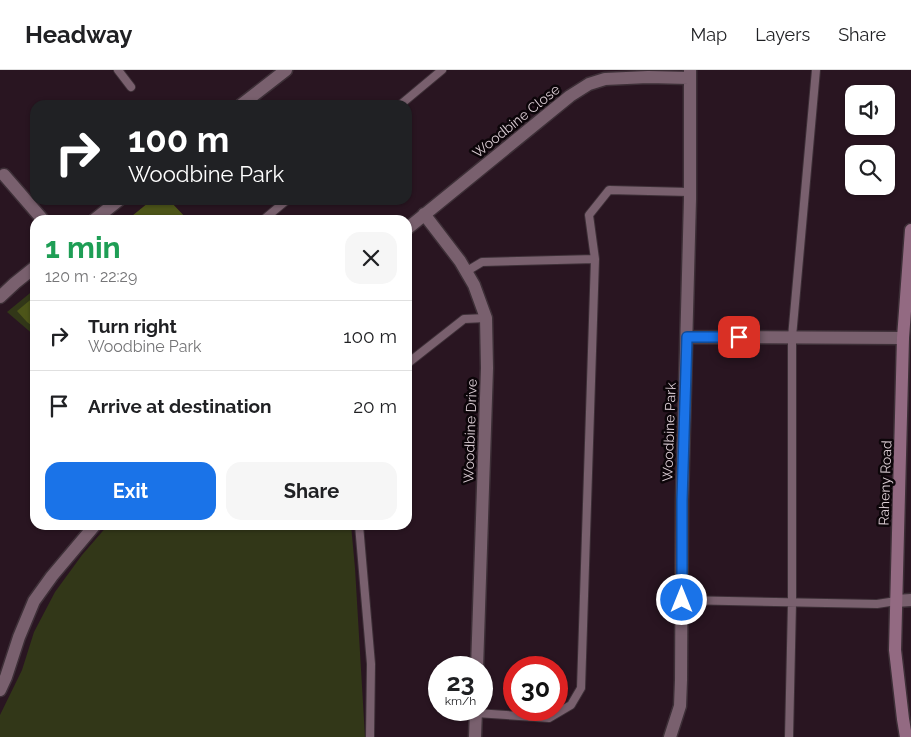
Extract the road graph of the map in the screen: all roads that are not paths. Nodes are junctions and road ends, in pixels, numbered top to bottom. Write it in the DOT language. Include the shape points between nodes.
graph roads {
  1 [pos="118,70"];
  2 [pos="286,70"];
  3 [pos="442,70"];
  4 [pos="816,70"];
  5 [pos="690,74"];
  6 [pos="599,75"];
  7 [pos="131,87"];
  8 [pos="247,100"];
  9 [pos="406,100"];
  10 [pos="4,175"];
  11 [pos="690,192"];
  12 [pos="30,205"];
  13 [pos="30,205"];
  14 [pos="114,205"];
  15 [pos="281,205"];
  16 [pos="424,214"];
  17 [pos="39,215"];
  18 [pos="100,215"];
  19 [pos="269,215"];
  20 [pos="412,224"];
  21 [pos="911,230"];
  22 [pos="595,259"];
  23 [pos="30,271"];
  24 [pos="467,272"];
  25 [pos="0,297"];
  26 [pos="486,318"];
  27 [pos="687,337"];
  28 [pos="792,337"];
  29 [pos="903,338"];
  30 [pos="412,360"];
  31 [pos="91,530"];
  32 [pos="359,530"];
  33 [pos="682,600"];
  34 [pos="911,600"];
  35 [pos="896,601"];
  36 [pos="792,603"];
  37 [pos="477,656"];
  38 [pos="0,690"];
  39 [pos="493,713"];
  40 [pos="476,721"];
  41 [pos="370,737"];
  42 [pos="475,737"];
  43 [pos="670,737"];
  44 [pos="789,737"];
  45 [pos="906,737"];
  1 -- 7 [label="lane"];
  2 -- 8 [label="street"];
  3 -- 9 [label="lane"];
  4 -- 28 [label="lane"];
  5 -- 6 [label="street, Woodbine Close" via="605,79"];
  5 -- 11 [label="street, Woodbine Park"];
  6 -- 16 [label="street, Woodbine Close"];
  10 -- 12 [label="street"];
  11 -- 22 [label="lane" via="610,190 589,215"];
  11 -- 27 [label="street, Woodbine Park"];
  13 -- 17 [label="street"];
  14 -- 18 [label="street"];
  15 -- 19 [label="lane"];
  16 -- 20 [label="street, Woodbine Close"];
  16 -- 24 [label="street, Woodbine Drive"];
  21 -- 29 [label="main road, Raheny Road"];
  22 -- 24 [label="lane" via="482,262"];
  22 -- 39 [label="lane" via="580,688 571,705 549,718"];
  23 -- 25 [label="street"];
  24 -- 26 [label="street, Woodbine Drive"];
  26 -- 30 [label="lane" via="464,319"];
  26 -- 37 [label="street, Woodbine Drive"];
  27 -- 28 [label="street"];
  27 -- 33 [label="street, Woodbine Park"];
  28 -- 29 [label="street"];
  28 -- 36 [label="lane"];
  29 -- 35 [label="main road, Raheny Road"];
  31 -- 38 [label="street" via="34,601"];
  32 -- 41 [label="lane" via="371,664"];
  33 -- 36 [label="lane"];
  33 -- 43 [label="street, Woodbine Park" via="680,706"];
  34 -- 35 [label="street"];
  35 -- 36 [label="lane" via="877,604"];
  35 -- 45 [label="main road, Raheny Road" via="895,650"];
  36 -- 44 [label="lane"];
  40 -- 42 [label="street"];
}
